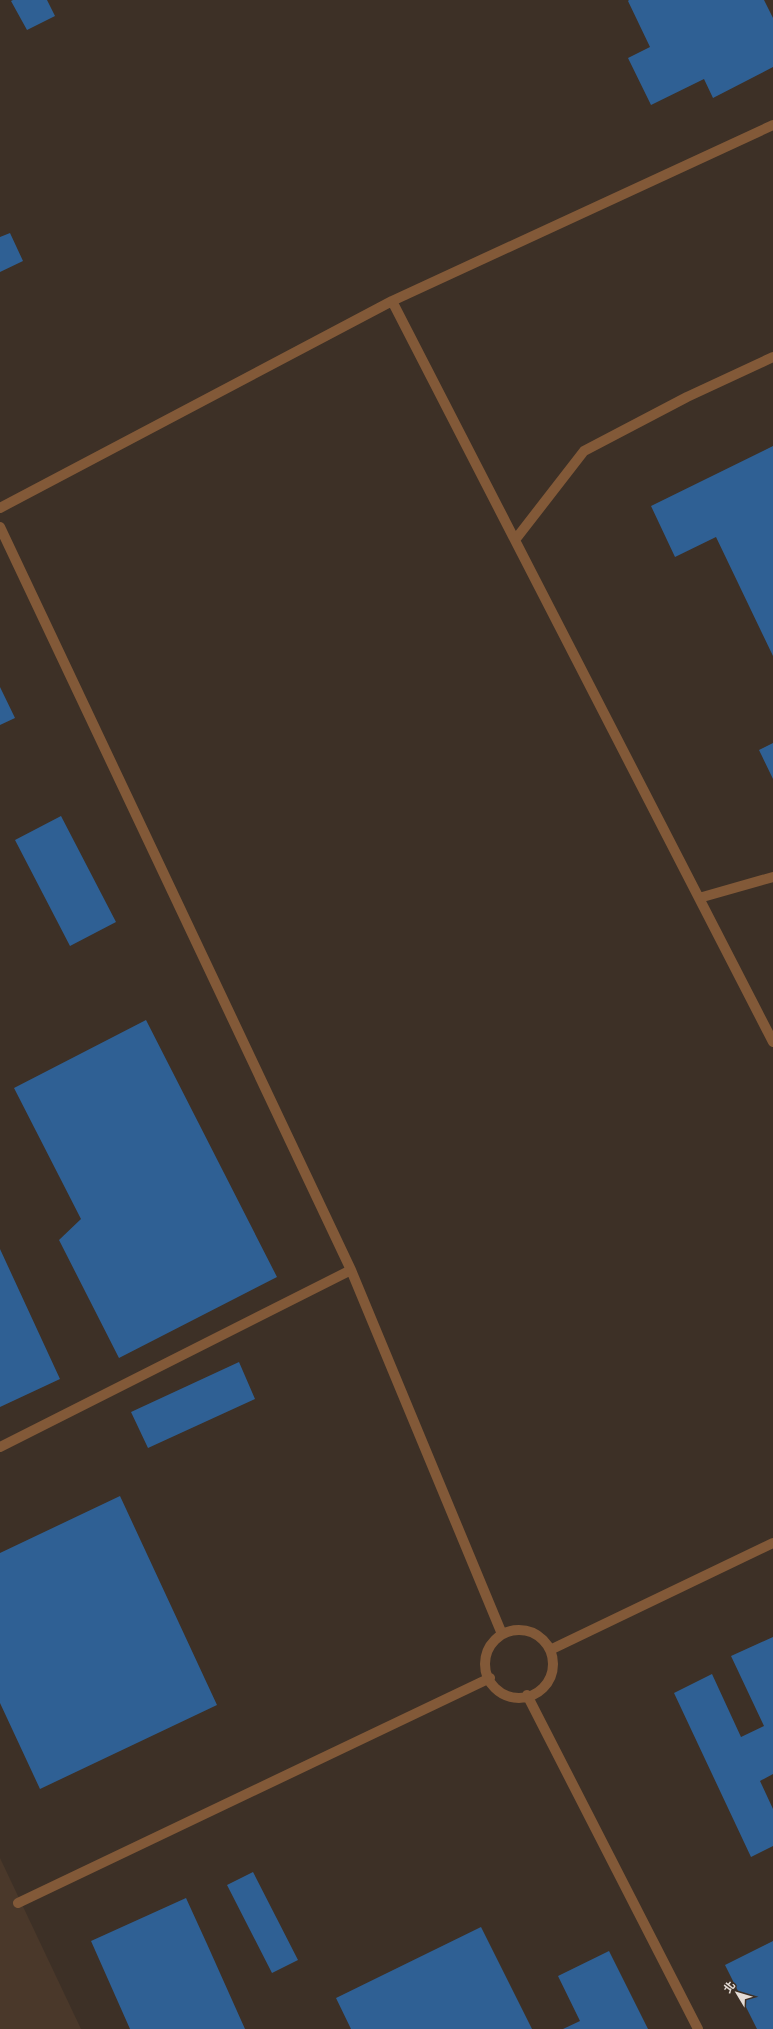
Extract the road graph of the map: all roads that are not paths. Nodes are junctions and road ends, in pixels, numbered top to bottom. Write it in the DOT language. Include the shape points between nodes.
graph roads {
  1 [pos="773,125"];
  2 [pos="392,301"];
  3 [pos="773,357"];
  4 [pos="0,508"];
  5 [pos="0,528"];
  6 [pos="515,540"];
  7 [pos="773,877"];
  8 [pos="699,898"];
  9 [pos="773,1042"];
  10 [pos="350,1270"];
  11 [pos="0,1447"];
  12 [pos="773,1543"];
  13 [pos="502,1634"];
  14 [pos="550,1650"];
  15 [pos="490,1678"];
  16 [pos="527,1695"];
  17 [pos="18,1903"];
  18 [pos="698,2029"];
  1 -- 2 [label="lane"];
  2 -- 4 [label="lane"];
  2 -- 6 [label="lane"];
  3 -- 6 [label="lane" via="688,397 584,451"];
  5 -- 10 [label="lane"];
  6 -- 8 [label="lane"];
  7 -- 8 [label="lane"];
  8 -- 9 [label="lane"];
  10 -- 11 [label="lane"];
  10 -- 13 [label="lane"];
  12 -- 14 [label="lane"];
  13 -- 14 [label="lane" via="518,1630 529,1631 538,1636"];
  13 -- 15 [label="lane" via="490,1645 485,1656 484,1668"];
  14 -- 16 [label="lane" via="553,1664 546,1685 537,1693"];
  15 -- 16 [label="lane" via="495,1689 505,1696 517,1698"];
  15 -- 17 [label="lane"];
  16 -- 18 [label="lane"];
}
